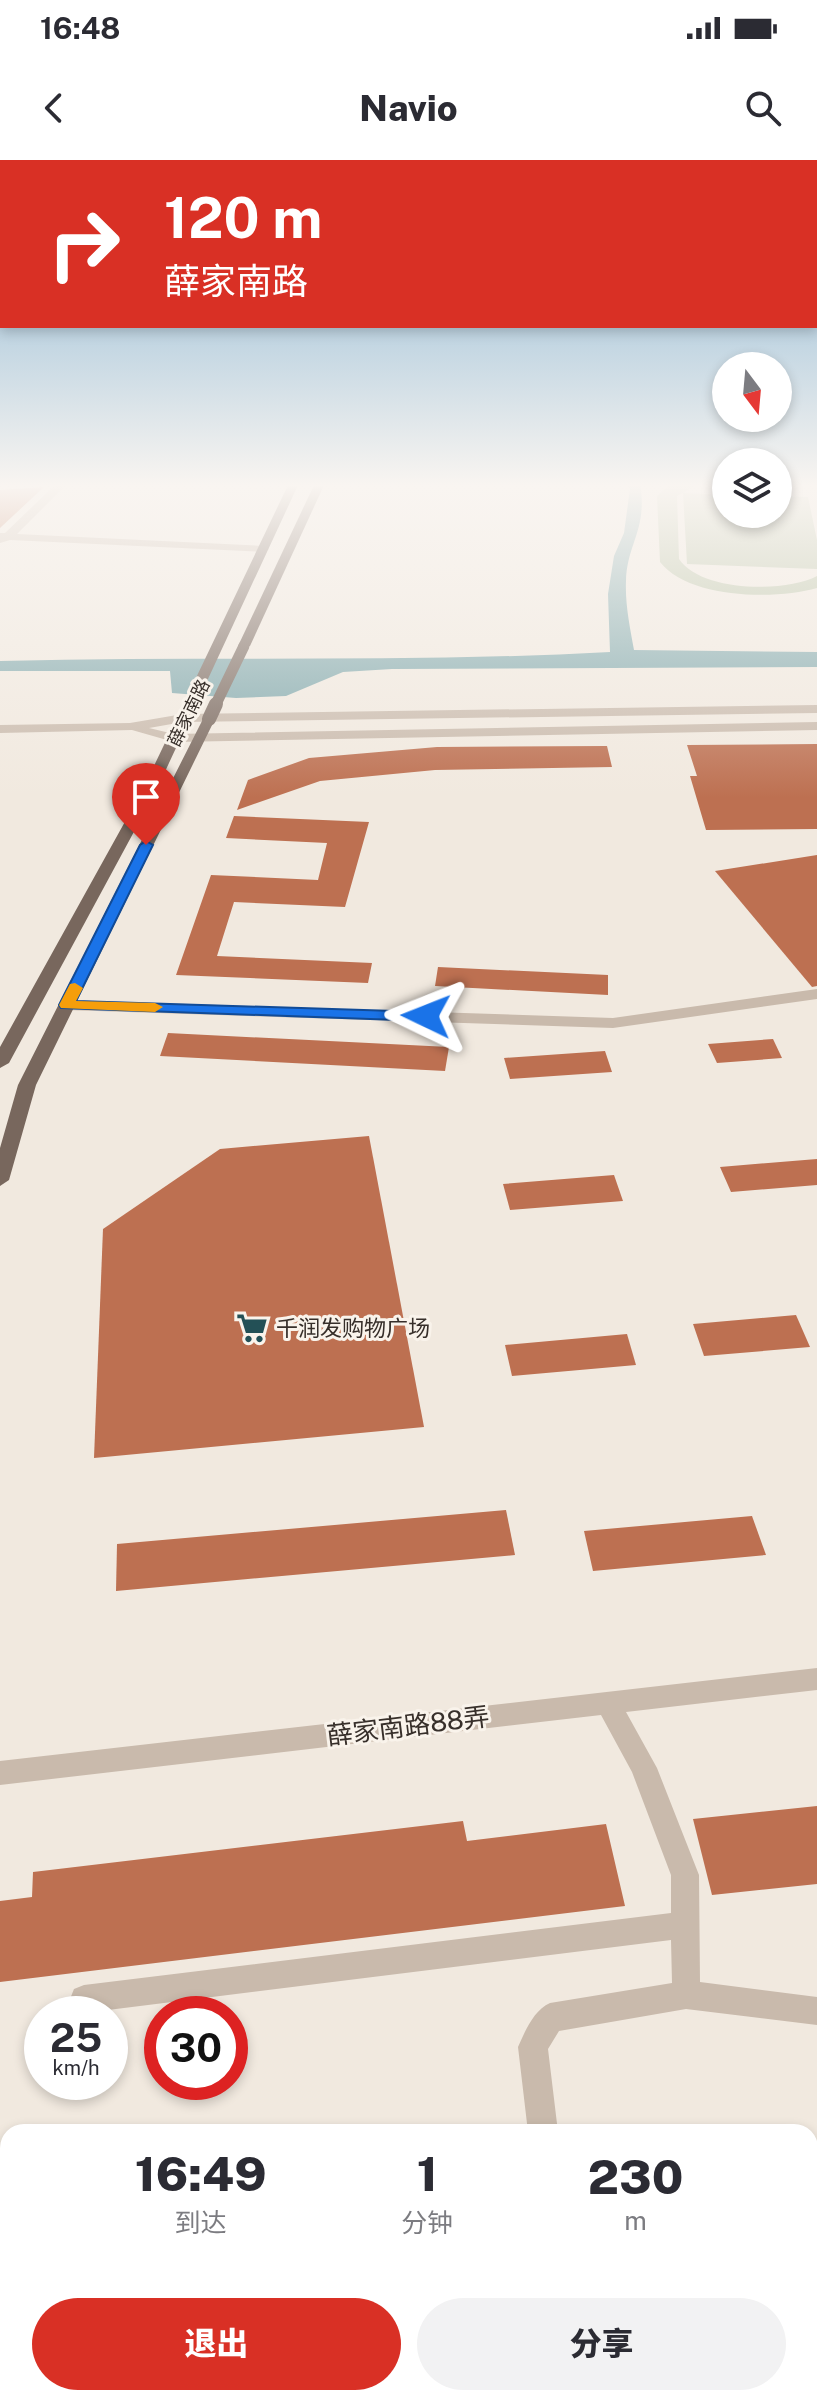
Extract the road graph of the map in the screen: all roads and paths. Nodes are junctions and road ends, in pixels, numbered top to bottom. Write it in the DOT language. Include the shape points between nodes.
graph roads {
  1 [pos="246,588"];
  2 [pos="271,588"];
  3 [pos="817,709"];
  4 [pos="183,718"];
  5 [pos="817,726"];
  6 [pos="130,727"];
  7 [pos="0,729"];
  8 [pos="174,738"];
  9 [pos="200,738"];
  10 [pos="817,994"];
  11 [pos="67,1005"];
  12 [pos="0,1063"];
  13 [pos="0,1180"];
  14 [pos="817,1679"];
  15 [pos="608,1703"];
  16 [pos="0,1773"];
  17 [pos="685,1925"];
  18 [pos="686,1995"];
  19 [pos="108,1996"];
  20 [pos="817,2011"];
  21 [pos="542,2124"];
  1 -- 4 [label="main road, 薛家南路"];
  2 -- 9 [label="main road, 薛家南路, bridge"];
  3 -- 4 [label="street"];
  4 -- 6 [label="street"];
  4 -- 8 [label="main road, 薛家南路"];
  5 -- 9 [label="street"];
  6 -- 7 [label="street"];
  6 -- 8 [label="street"];
  8 -- 9 [label="street"];
  8 -- 12 [label="main road, 薛家南路"];
  9 -- 11 [label="main road, 薛家南路"];
  10 -- 11 [label="street" via="613,1023"];
  11 -- 13 [label="main road, 薛家南路" via="27,1085"];
  14 -- 15 [label="street, 薛家南路88弄"];
  15 -- 16 [label="street, 薛家南路88弄"];
  15 -- 17 [label="street" via="644,1768 685,1875"];
  17 -- 18 [label="street"];
  17 -- 19 [label="street"];
  18 -- 20 [label="street"];
  18 -- 21 [label="street" via="550,2018 533,2047"];
}
